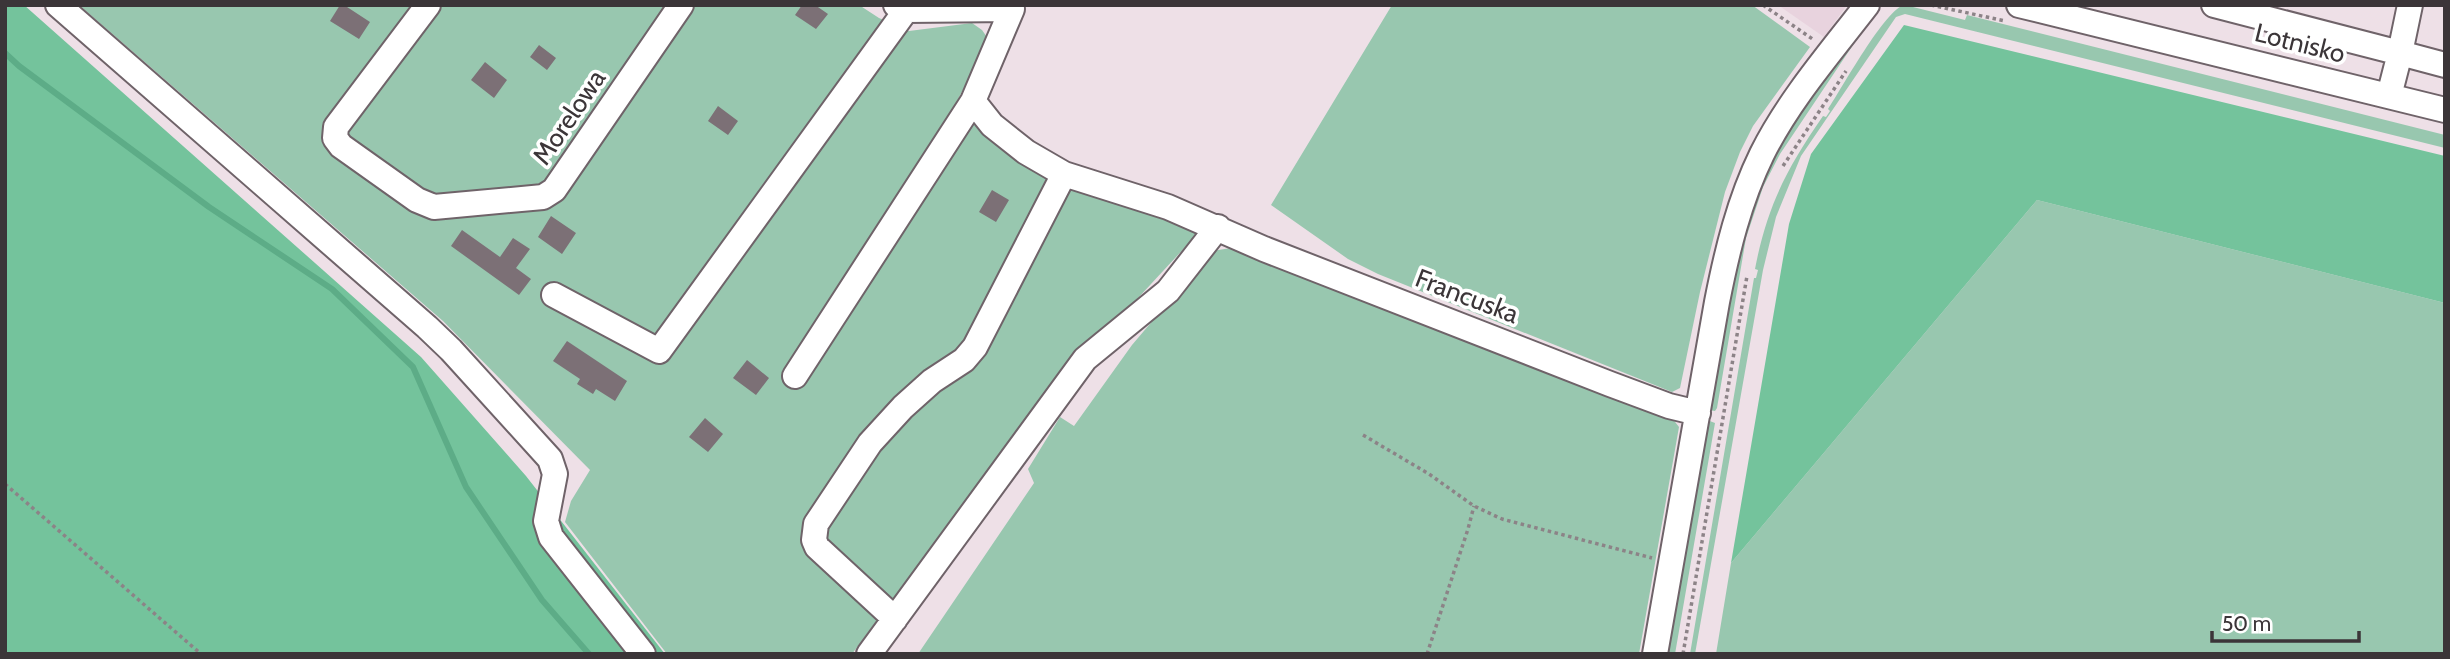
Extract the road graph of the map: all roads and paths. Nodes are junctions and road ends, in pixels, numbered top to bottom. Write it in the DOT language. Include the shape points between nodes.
graph roads {
  1 [pos="58,5"];
  2 [pos="428,5"];
  3 [pos="681,5"];
  4 [pos="1763,5"];
  5 [pos="1867,5"];
  6 [pos="1931,5"];
  7 [pos="1958,5"];
  8 [pos="2019,5"];
  9 [pos="2214,5"];
  10 [pos="2410,5"];
  11 [pos="901,8"];
  12 [pos="2400,53"];
  13 [pos="1839,60"];
  14 [pos="2445,65"];
  15 [pos="2389,96"];
  16 [pos="972,101"];
  17 [pos="2445,110"];
  18 [pos="1064,174"];
  19 [pos="1777,175"];
  20 [pos="1218,227"];
  21 [pos="1748,268"];
  22 [pos="554,295"];
  23 [pos="795,376"];
  24 [pos="1698,413"];
  25 [pos="1363,435"];
  26 [pos="5,484"];
  27 [pos="1474,506"];
  28 [pos="1671,564"];
  29 [pos="895,619"];
  30 [pos="201,654"];
  31 [pos="643,654"];
  32 [pos="869,654"];
  33 [pos="1427,654"];
  34 [pos="1656,654"];
  35 [pos="1683,654"];
  1 -- 31 [label="street" via="427,327 550,458 555,474 546,522 551,537"];
  2 -- 3 [label="street, Morelowa" via="336,127 335,138 417,200 434,207 543,197 554,190"];
  4 -- 13 [label="path"];
  5 -- 13 [label="street"];
  6 -- 7 [label="path" via="1957,10"];
  8 -- 15 [label="street, Lotnisko"];
  9 -- 12 [label="street"];
  10 -- 12 [label="street"];
  11 -- 16 [label="street" via="1012,9"];
  11 -- 22 [label="street" via="659,351"];
  12 -- 14 [label="street"];
  12 -- 15 [label="street"];
  13 -- 19 [label="path"];
  13 -- 24 [label="street" via="1777,128 1739,210 1724,265"];
  15 -- 17 [label="street, Lotnisko"];
  16 -- 18 [label="street, Francuska" via="992,125 1026,152"];
  16 -- 23 [label="street"];
  18 -- 20 [label="street, Francuska"];
  18 -- 29 [label="street" via="975,347 878,434 816,524 817,547"];
  20 -- 24 [label="street, Francuska" via="1610,384"];
  20 -- 29 [label="street" via="1168,291 1085,359"];
  21 -- 35 [label="path"];
  24 -- 28 [label="street"];
  25 -- 27 [label="path"];
  26 -- 30 [label="path"];
  27 -- 28 [label="path" via="1502,519"];
  27 -- 33 [label="path"];
  28 -- 34 [label="street"];
  29 -- 32 [label="street"];
}
